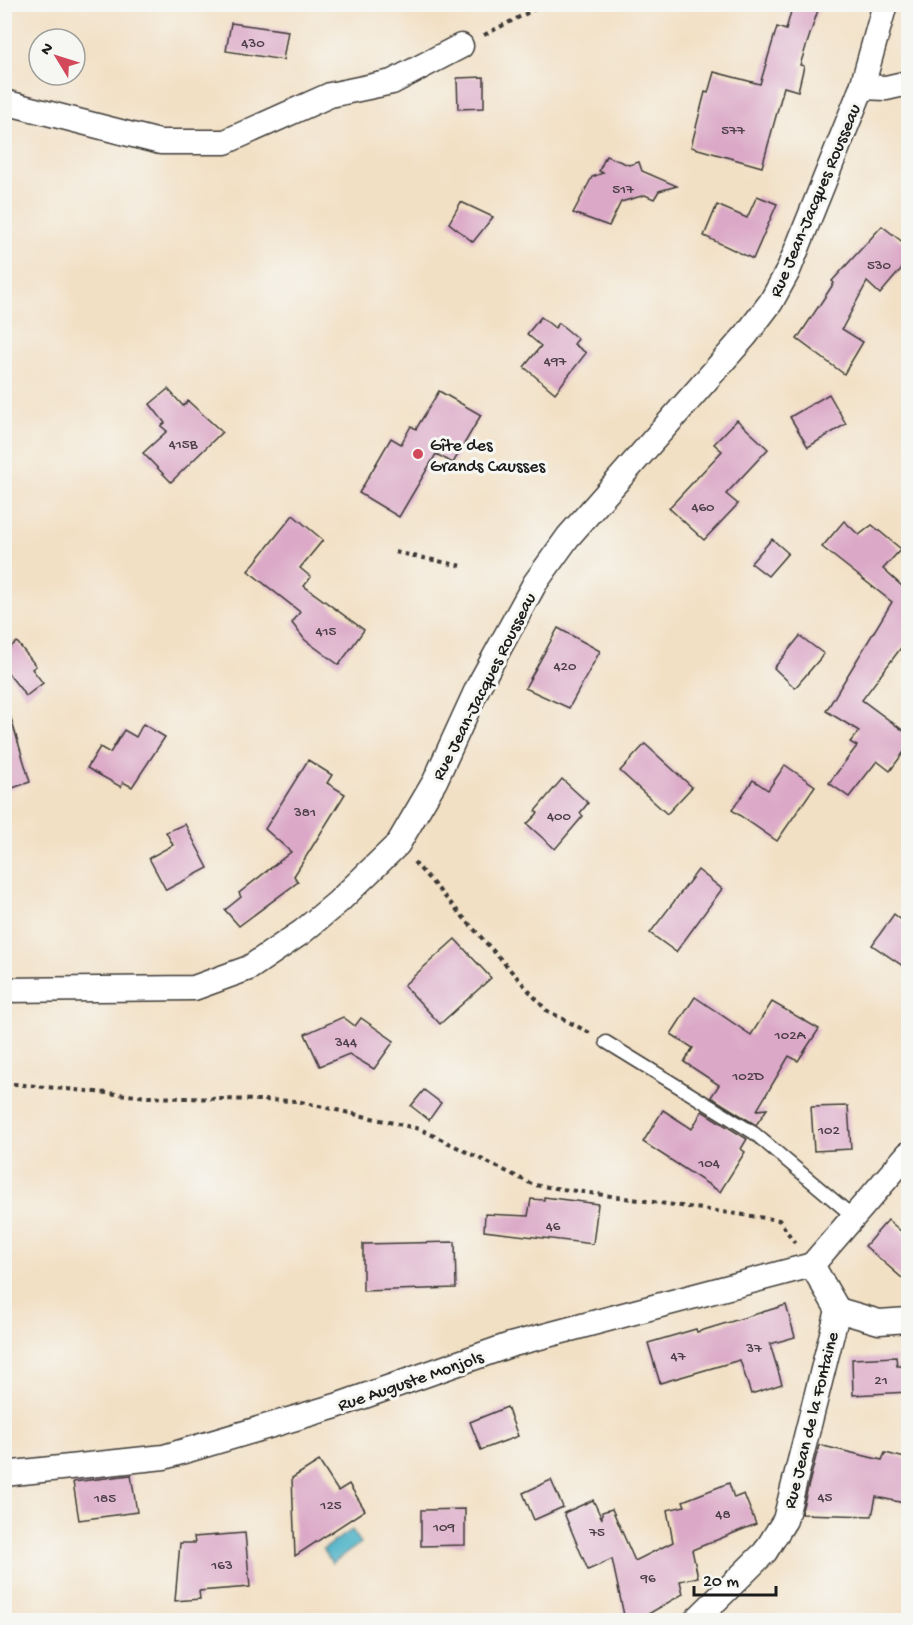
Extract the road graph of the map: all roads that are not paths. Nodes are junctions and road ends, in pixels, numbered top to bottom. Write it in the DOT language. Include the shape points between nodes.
graph roads {
  1 [pos="885,4"];
  2 [pos="461,46"];
  3 [pos="909,83"];
  4 [pos="862,87"];
  5 [pos="4,102"];
  6 [pos="4,990"];
  7 [pos="606,1042"];
  8 [pos="909,1154"];
  9 [pos="855,1218"];
  10 [pos="812,1265"];
  11 [pos="837,1310"];
  12 [pos="909,1320"];
  13 [pos="4,1474"];
  14 [pos="696,1620"];
  1 -- 4 [label="street, Rue Jean-Jacques Rousseau"];
  2 -- 5 [label="street" via="392,82 330,95 225,142 160,142"];
  3 -- 4 [label="street" via="886,88"];
  4 -- 6 [label="street, Rue Jean-Jacques Rousseau" via="788,271 771,302 739,344 568,537 535,583 478,687 435,781 398,844 302,932 249,968 194,988"];
  7 -- 9 [label="lane" via="754,1133"];
  8 -- 9 [label="street"];
  9 -- 10 [label="street"];
  10 -- 11 [label="street, Rue Jean de la Fontaine"];
  10 -- 13 [label="street, Rue Auguste Monjols" via="510,1345 336,1406 164,1456"];
  11 -- 12 [label="street" via="879,1322"];
  11 -- 14 [label="street, Rue Jean de la Fontaine" via="785,1520 765,1552"];
}
